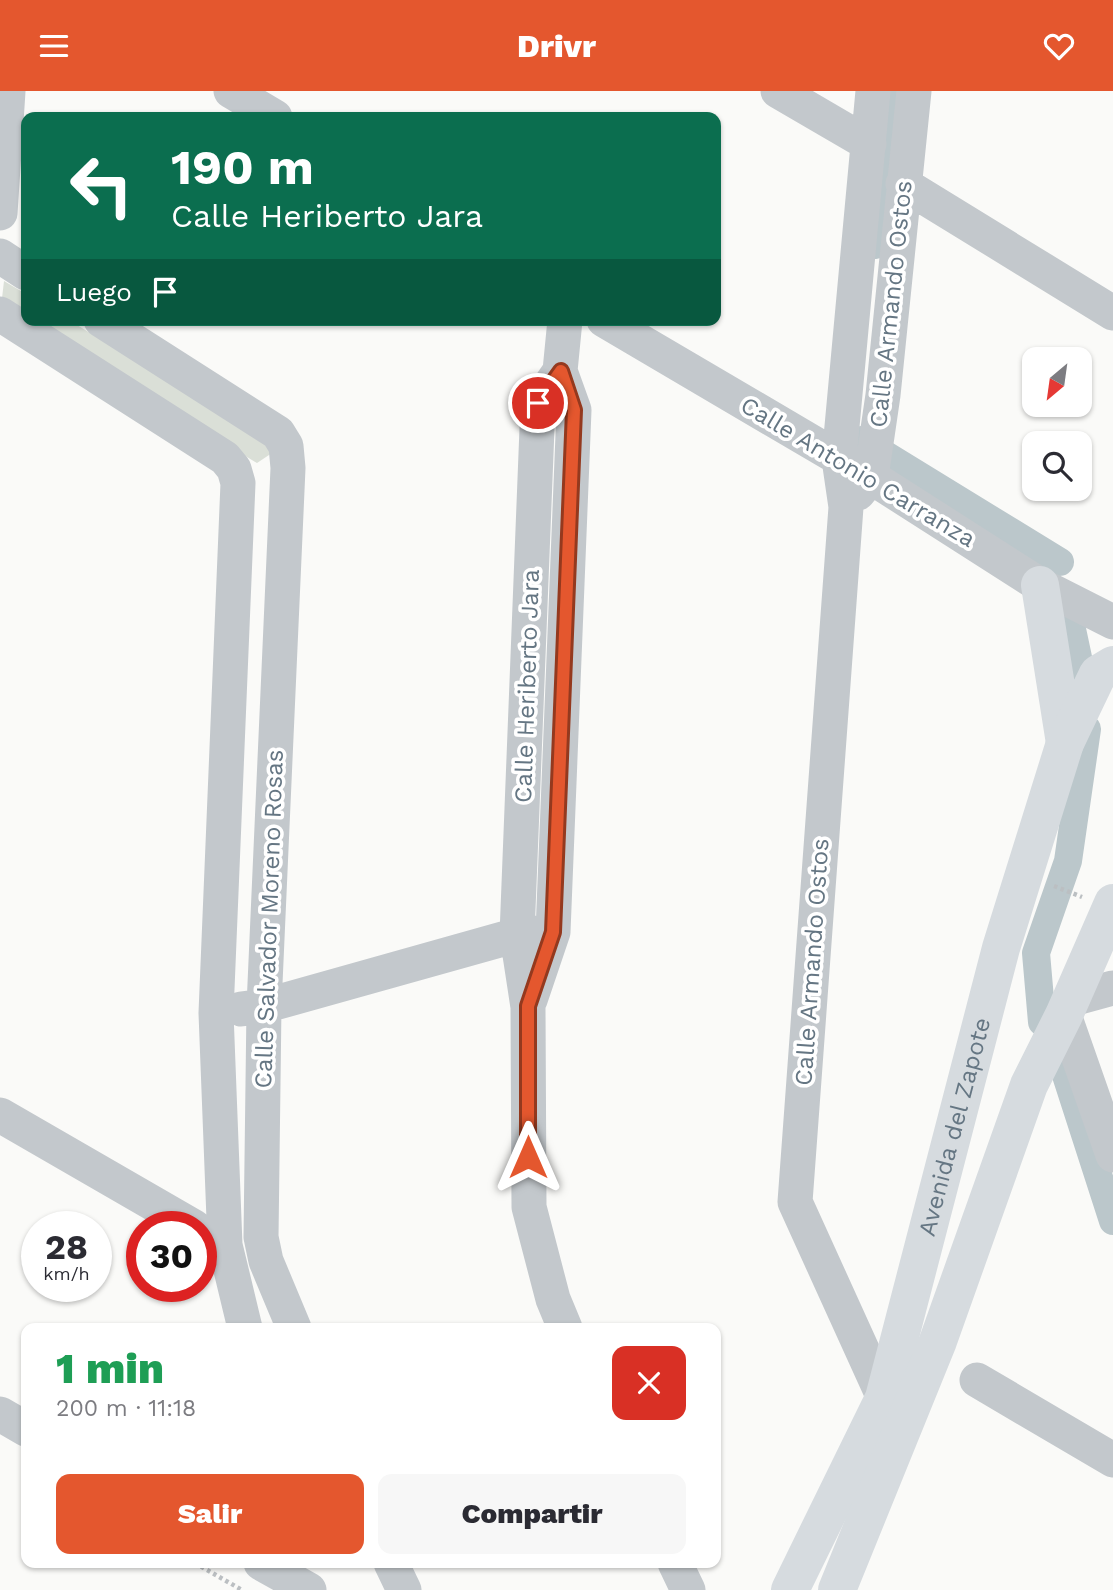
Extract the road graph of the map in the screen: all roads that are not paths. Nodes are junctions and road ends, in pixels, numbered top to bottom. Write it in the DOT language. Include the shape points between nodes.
graph roads {
  1 [pos="8,91"];
  2 [pos="231,91"];
  3 [pos="778,91"];
  4 [pos="873,91"];
  5 [pos="914,91"];
  6 [pos="273,108"];
  7 [pos="869,144"];
  8 [pos="903,184"];
  9 [pos="0,213"];
  10 [pos="0,256"];
  11 [pos="21,270"];
  12 [pos="1113,313"];
  13 [pos="0,314"];
  14 [pos="110,326"];
  15 [pos="565,326"];
  16 [pos="614,326"];
  17 [pos="561,371"];
  18 [pos="839,459"];
  19 [pos="871,477"];
  20 [pos="286,503"];
  21 [pos="238,504"];
  22 [pos="846,507"];
  23 [pos="1040,585"];
  24 [pos="1113,622"];
  25 [pos="1113,665"];
  26 [pos="1065,743"];
  27 [pos="1098,900"];
  28 [pos="553,932"];
  29 [pos="517,935"];
  30 [pos="1113,988"];
  31 [pos="264,1006"];
  32 [pos="528,1006"];
  33 [pos="1068,1007"];
  34 [pos="216,1013"];
  35 [pos="0,1115"];
  36 [pos="1113,1155"];
  37 [pos="166,1211"];
  38 [pos="213,1211"];
  39 [pos="261,1237"];
  40 [pos="217,1238"];
  41 [pos="217,1249"];
  42 [pos="244,1323"];
  43 [pos="292,1323"];
  44 [pos="563,1323"];
  45 [pos="977,1380"];
  46 [pos="884,1398"];
  47 [pos="0,1414"];
  48 [pos="21,1426"];
  49 [pos="1113,1460"];
  50 [pos="270,1568"];
  51 [pos="304,1568"];
  52 [pos="393,1568"];
  53 [pos="677,1568"];
  54 [pos="310,1590"];
  55 [pos="404,1590"];
  56 [pos="688,1590"];
  57 [pos="790,1590"];
  58 [pos="837,1590"];
  1 -- 9 [label="street"];
  2 -- 6 [label="street"];
  3 -- 7 [label="street"];
  4 -- 7 [label="street, Calle Armando Ostos"];
  5 -- 8 [label="street, Calle Armando Ostos"];
  7 -- 18 [label="street, Calle Armando Ostos"];
  8 -- 12 [label="street"];
  8 -- 19 [label="street, Calle Armando Ostos"];
  10 -- 11 [label="street"];
  13 -- 21 [label="street, Calle Salvador Moreno Rosas" via="225,458 236,476"];
  14 -- 20 [label="street, Calle Salvador Moreno Rosas" via="278,433 286,446"];
  15 -- 17 [label="street, Calle Heriberto Jara"];
  16 -- 18 [label="street, Calle Antonio Carranza"];
  17 -- 28 [label="street, Calle Heriberto Jara" via="574,410"];
  17 -- 29 [label="street, Calle Heriberto Jara" via="538,403"];
  18 -- 19 [label="street, Calle Antonio Carranza"];
  18 -- 22 [label="street, Calle Armando Ostos"];
  19 -- 22 [label="street"];
  19 -- 23 [label="street, Calle Antonio Carranza"];
  20 -- 21 [label="street"];
  20 -- 31 [label="street, Calle Salvador Moreno Rosas"];
  21 -- 34 [label="street, Calle Salvador Moreno Rosas"];
  22 -- 46 [label="street, Calle Armando Ostos" via="795,1202"];
  23 -- 24 [label="street, Calle Antonio Carranza"];
  23 -- 26 [label="main road"];
  25 -- 26 [label="main road, Avenida del Zapote" via="1098,674"];
  26 -- 46 [label="main road, Avenida del Zapote" via="1002,948"];
  27 -- 33 [label="main road, Avenida del Zapote"];
  28 -- 29 [label="street"];
  28 -- 32 [label="street, Calle Heriberto Jara"];
  29 -- 31 [label="street"];
  29 -- 32 [label="street, Calle Heriberto Jara"];
  30 -- 33 [label="street"];
  31 -- 34 [label="street"];
  31 -- 39 [label="street, Calle Salvador Moreno Rosas"];
  32 -- 44 [label="street, Calle Heriberto Jara" via="528,1206"];
  33 -- 36 [label="street"];
  33 -- 58 [label="main road, Avenida del Zapote" via="1029,1085 939,1341"];
  34 -- 38 [label="street, Calle Salvador Moreno Rosas"];
  35 -- 37 [label="street"];
  39 -- 40 [label="street"];
  39 -- 43 [label="street, Calle Salvador Moreno Rosas"];
  41 -- 42 [label="street, Calle Salvador Moreno Rosas"];
  45 -- 49 [label="street"];
  46 -- 57 [label="main road, Avenida del Zapote"];
  47 -- 48 [label="street"];
  50 -- 54 [label="street"];
  51 -- 54 [label="street"];
  52 -- 55 [label="street"];
  53 -- 56 [label="street"];
}
